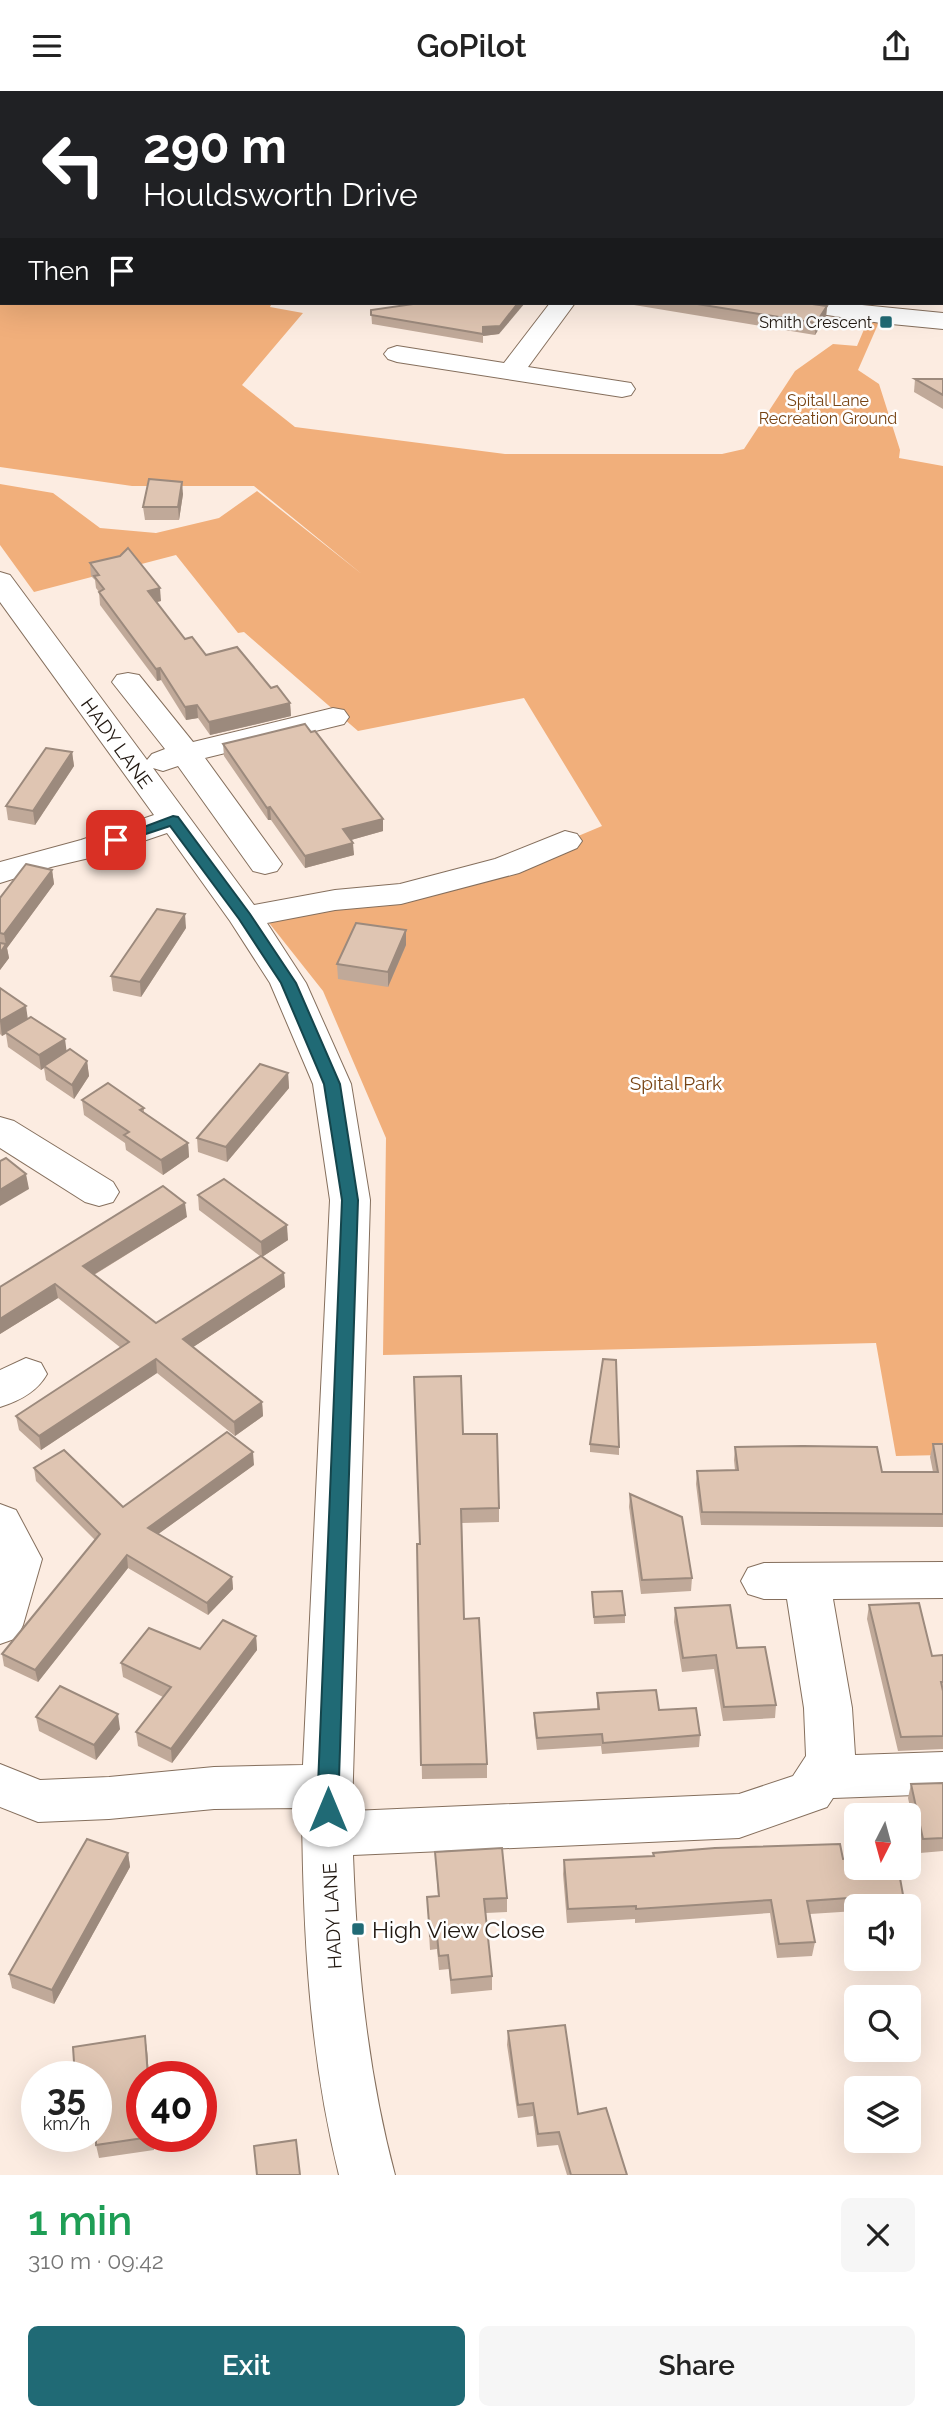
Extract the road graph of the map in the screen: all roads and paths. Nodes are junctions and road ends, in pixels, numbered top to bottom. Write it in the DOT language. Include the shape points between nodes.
graph roads {
  1 [pos="561,305"];
  2 [pos="807,305"];
  3 [pos="943,321"];
  4 [pos="397,354"];
  5 [pos="511,372"];
  6 [pos="622,389"];
  7 [pos="6,599"];
  8 [pos="128,681"];
  9 [pos="333,717"];
  10 [pos="185,753"];
  11 [pos="138,771"];
  12 [pos="173,820"];
  13 [pos="565,841"];
  14 [pos="265,864"];
  15 [pos="0,873"];
  16 [pos="245,917"];
  17 [pos="0,1130"];
  18 [pos="99,1192"];
  19 [pos="0,1522"];
  20 [pos="943,1580"];
  21 [pos="0,1625"];
  22 [pos="943,1773"];
  23 [pos="819,1777"];
  24 [pos="0,1785"];
  25 [pos="327,1786"];
  26 [pos="328,1834"];
  27 [pos="368,2175"];
  1 -- 5 [label="street"];
  2 -- 3 [label="street"];
  4 -- 5 [label="street"];
  5 -- 6 [label="street"];
  7 -- 11 [label="street, HADY LANE"];
  8 -- 10 [label="street"];
  9 -- 10 [label="street"];
  10 -- 11 [label="street"];
  10 -- 14 [label="street"];
  11 -- 12 [label="street, HADY LANE"];
  12 -- 15 [label="street"];
  12 -- 16 [label="street, HADY LANE"];
  13 -- 16 [label="street" via="507,866 401,894 335,900"];
  16 -- 25 [label="street, HADY LANE" via="288,983 332,1084 350,1200"];
  17 -- 18 [label="street"];
  19 -- 21 [label="street" via="19,1559"];
  20 -- 23 [label="street" via="785,1581 829,1721 831,1759"];
  22 -- 23 [label="street"];
  23 -- 26 [label="street" via="810,1792 738,1815"];
  24 -- 25 [label="street" via="37,1801"];
  25 -- 26 [label="street, HADY LANE"];
  26 -- 27 [label="street, HADY LANE" via="338,2039"];
}
